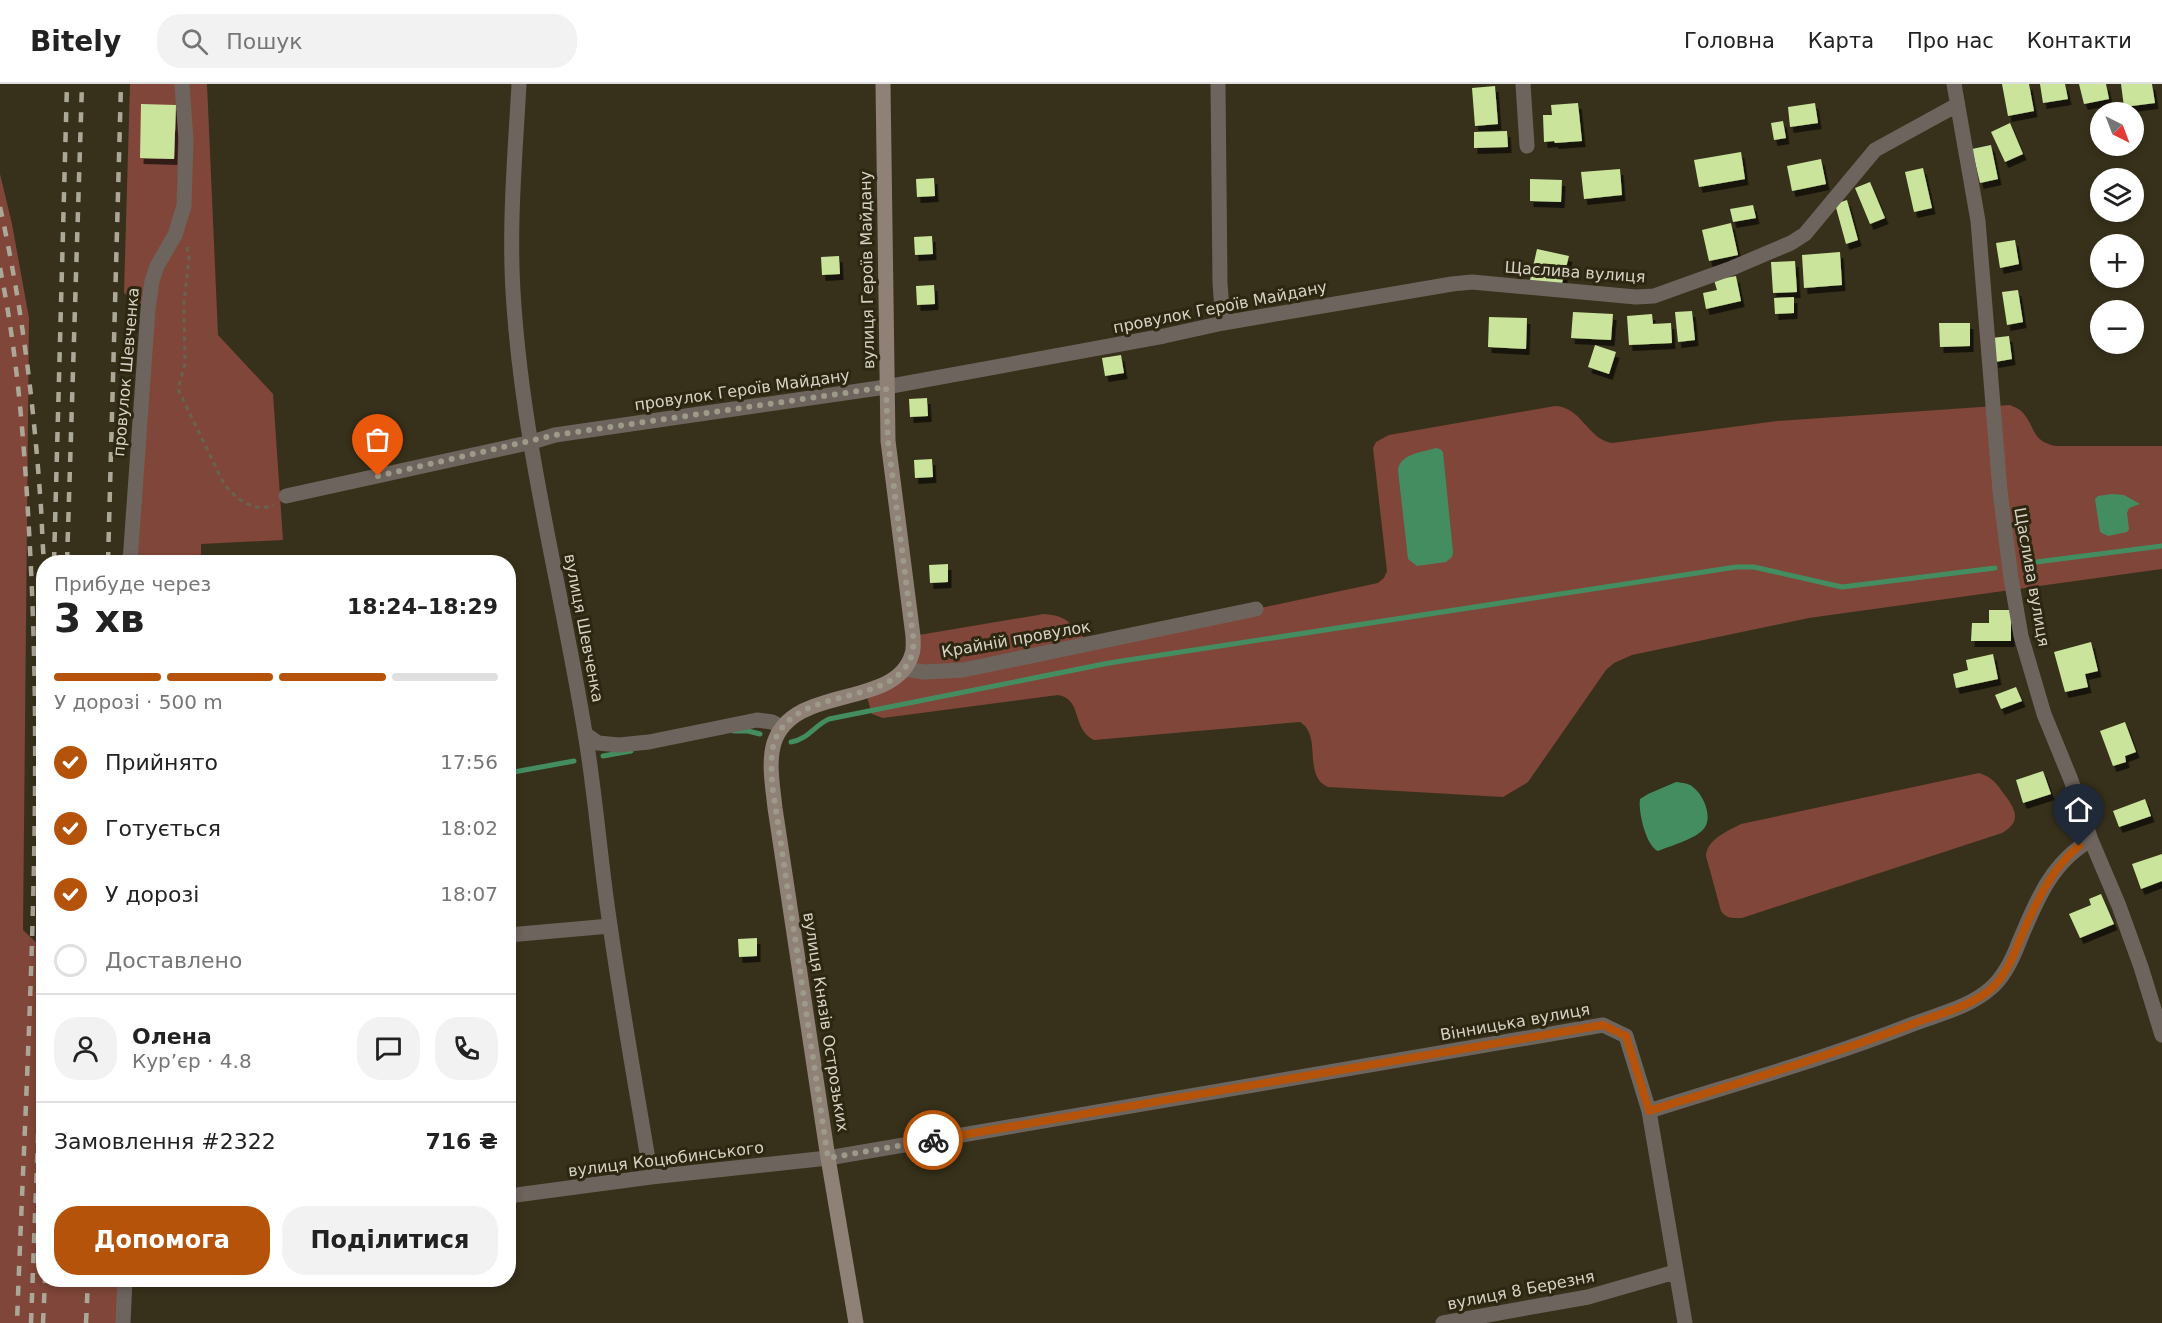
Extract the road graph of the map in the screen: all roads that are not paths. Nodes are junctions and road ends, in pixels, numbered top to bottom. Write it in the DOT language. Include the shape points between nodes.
graph roads {
  1 [pos="182,84"];
  2 [pos="519,84"];
  3 [pos="883,84"];
  4 [pos="1218,84"];
  5 [pos="1523,84"];
  6 [pos="1954,84"];
  7 [pos="1957,105"];
  8 [pos="1527,146"];
  9 [pos="1452,284"];
  10 [pos="1223,323"];
  11 [pos="886,387"];
  12 [pos="532,442"];
  13 [pos="286,496"];
  14 [pos="130,555"];
  15 [pos="1256,609"];
  16 [pos="905,669"];
  17 [pos="782,727"];
  18 [pos="585,734"];
  19 [pos="2091,840"];
  20 [pos="610,926"];
  21 [pos="516,934"];
  22 [pos="2162,1035"];
  23 [pos="1649,1111"];
  24 [pos="828,1158"];
  25 [pos="651,1177"];
  26 [pos="516,1195"];
  27 [pos="1676,1272"];
  28 [pos="125,1287"];
  29 [pos="123,1323"];
  30 [pos="856,1323"];
  31 [pos="1443,1323"];
  32 [pos="1685,1323"];
  1 -- 14 [label="street, провулок Шевченка" via="186,140 183,206 175,235 152,281"];
  2 -- 12 [label="street, вулиця Шевченка" via="513,181 513,304"];
  3 -- 11 [label="street, вулиця Героїв Майдану"];
  4 -- 10 [label="street"];
  5 -- 8 [label="street"];
  6 -- 7 [label="street, Щаслива вулиця"];
  7 -- 9 [label="street, Щаслива вулиця" via="1875,150 1805,234 1670,291 1636,297 1472,282"];
  7 -- 19 [label="street, Щаслива вулиця" via="1978,221 2000,490 2021,636 2044,714"];
  9 -- 10 [label="street, провулок Героїв Майдану"];
  10 -- 11 [label="street, провулок Героїв Майдану"];
  11 -- 12 [label="street, провулок Героїв Майдану" via="555,435"];
  11 -- 16 [label="street, вулиця Героїв Майдану" via="888,441 913,636 913,654"];
  12 -- 13 [label="street, провулок Героїв Майдану"];
  12 -- 18 [label="street, вулиця Шевченка"];
  15 -- 16 [label="street, Крайній провулок" via="963,670"];
  16 -- 17 [label="street" via="893,680 803,711"];
  17 -- 18 [label="street" via="757,720 619,745 598,743"];
  17 -- 24 [label="street, вулиця Князів Острозьких" via="774,742 772,784"];
  18 -- 20 [label="street, вулиця Шевченка"];
  19 -- 22 [label="street, Щаслива вулиця" via="2119,906"];
  19 -- 23 [label="street" via="2066,857 2049,879 2003,975 1974,1000 1857,1046"];
  20 -- 21 [label="street"];
  20 -- 25 [label="street, вулиця Шевченка"];
  23 -- 24 [label="street, Вінницька вулиця" via="1626,1036 1603,1025"];
  23 -- 27 [label="street, Вінницька вулиця"];
  24 -- 25 [label="street, вулиця Коцюбинського"];
  24 -- 30 [label="street, вулиця Князів Острозьких"];
  25 -- 26 [label="street, вулиця Коцюбинського"];
  27 -- 31 [label="street, вулиця 8 Березня" via="1588,1298"];
  27 -- 32 [label="street, Вінницька вулиця"];
  28 -- 29 [label="street"];
}
